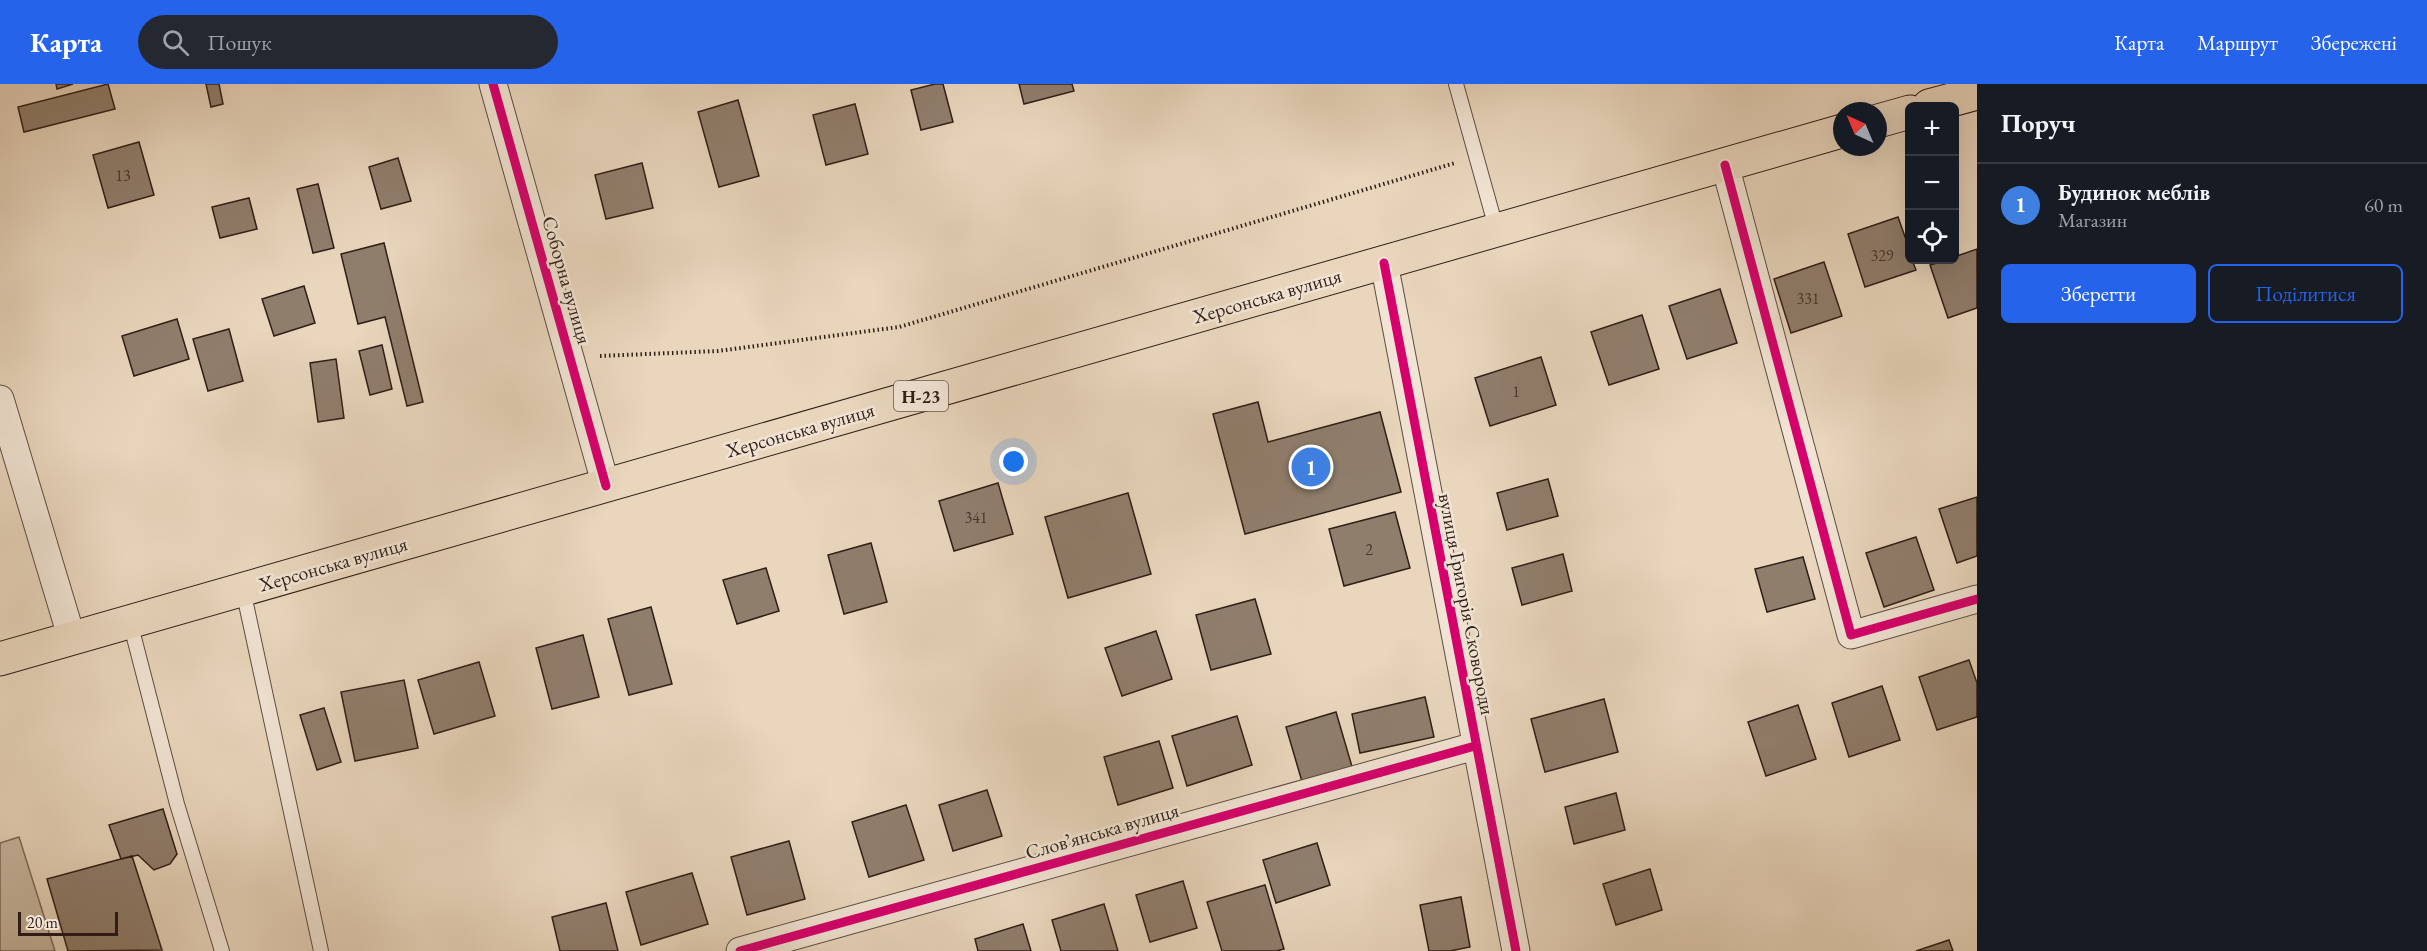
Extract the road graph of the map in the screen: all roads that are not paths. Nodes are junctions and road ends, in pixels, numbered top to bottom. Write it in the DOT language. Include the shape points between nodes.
graph roads {
  1 [pos="493,84"];
  2 [pos="1456,84"];
  3 [pos="1977,93"];
  4 [pos="1944,102"];
  5 [pos="1905,113"];
  6 [pos="1887,118"];
  7 [pos="1833,134"];
  8 [pos="1725,165"];
  9 [pos="1497,231"];
  10 [pos="1384,263"];
  11 [pos="0,399"];
  12 [pos="606,486"];
  13 [pos="243,590"];
  14 [pos="1977,599"];
  15 [pos="130,622"];
  16 [pos="72,639"];
  17 [pos="0,659"];
  18 [pos="1475,746"];
  19 [pos="222,951"];
  20 [pos="321,951"];
  21 [pos="740,951"];
  22 [pos="1516,951"];
  1 -- 12 [label="street, Соборна вулиця"];
  2 -- 9 [label="lane"];
  3 -- 4 [label="main road"];
  5 -- 6 [label="main road"];
  7 -- 8 [label="main road, Херсонська вулиця / Н-23"];
  8 -- 9 [label="main road, Херсонська вулиця / Н-23"];
  8 -- 14 [label="street" via="1851,635"];
  9 -- 10 [label="main road, Херсонська вулиця / Н-23"];
  10 -- 12 [label="main road, Херсонська вулиця / Н-23"];
  10 -- 18 [label="street, вулиця Григорія Сковороди"];
  11 -- 16 [label="street"];
  12 -- 13 [label="main road, Херсонська вулиця / Н-23"];
  13 -- 15 [label="main road, Херсонська вулиця / Н-23"];
  13 -- 20 [label="lane"];
  15 -- 16 [label="main road, Херсонська вулиця / Н-23"];
  15 -- 19 [label="lane" via="174,793"];
  16 -- 17 [label="main road, Херсонська вулиця / Н-23"];
  18 -- 21 [label="street, Словʼянська вулиця"];
  18 -- 22 [label="street, вулиця Григорія Сковороди"];
}
